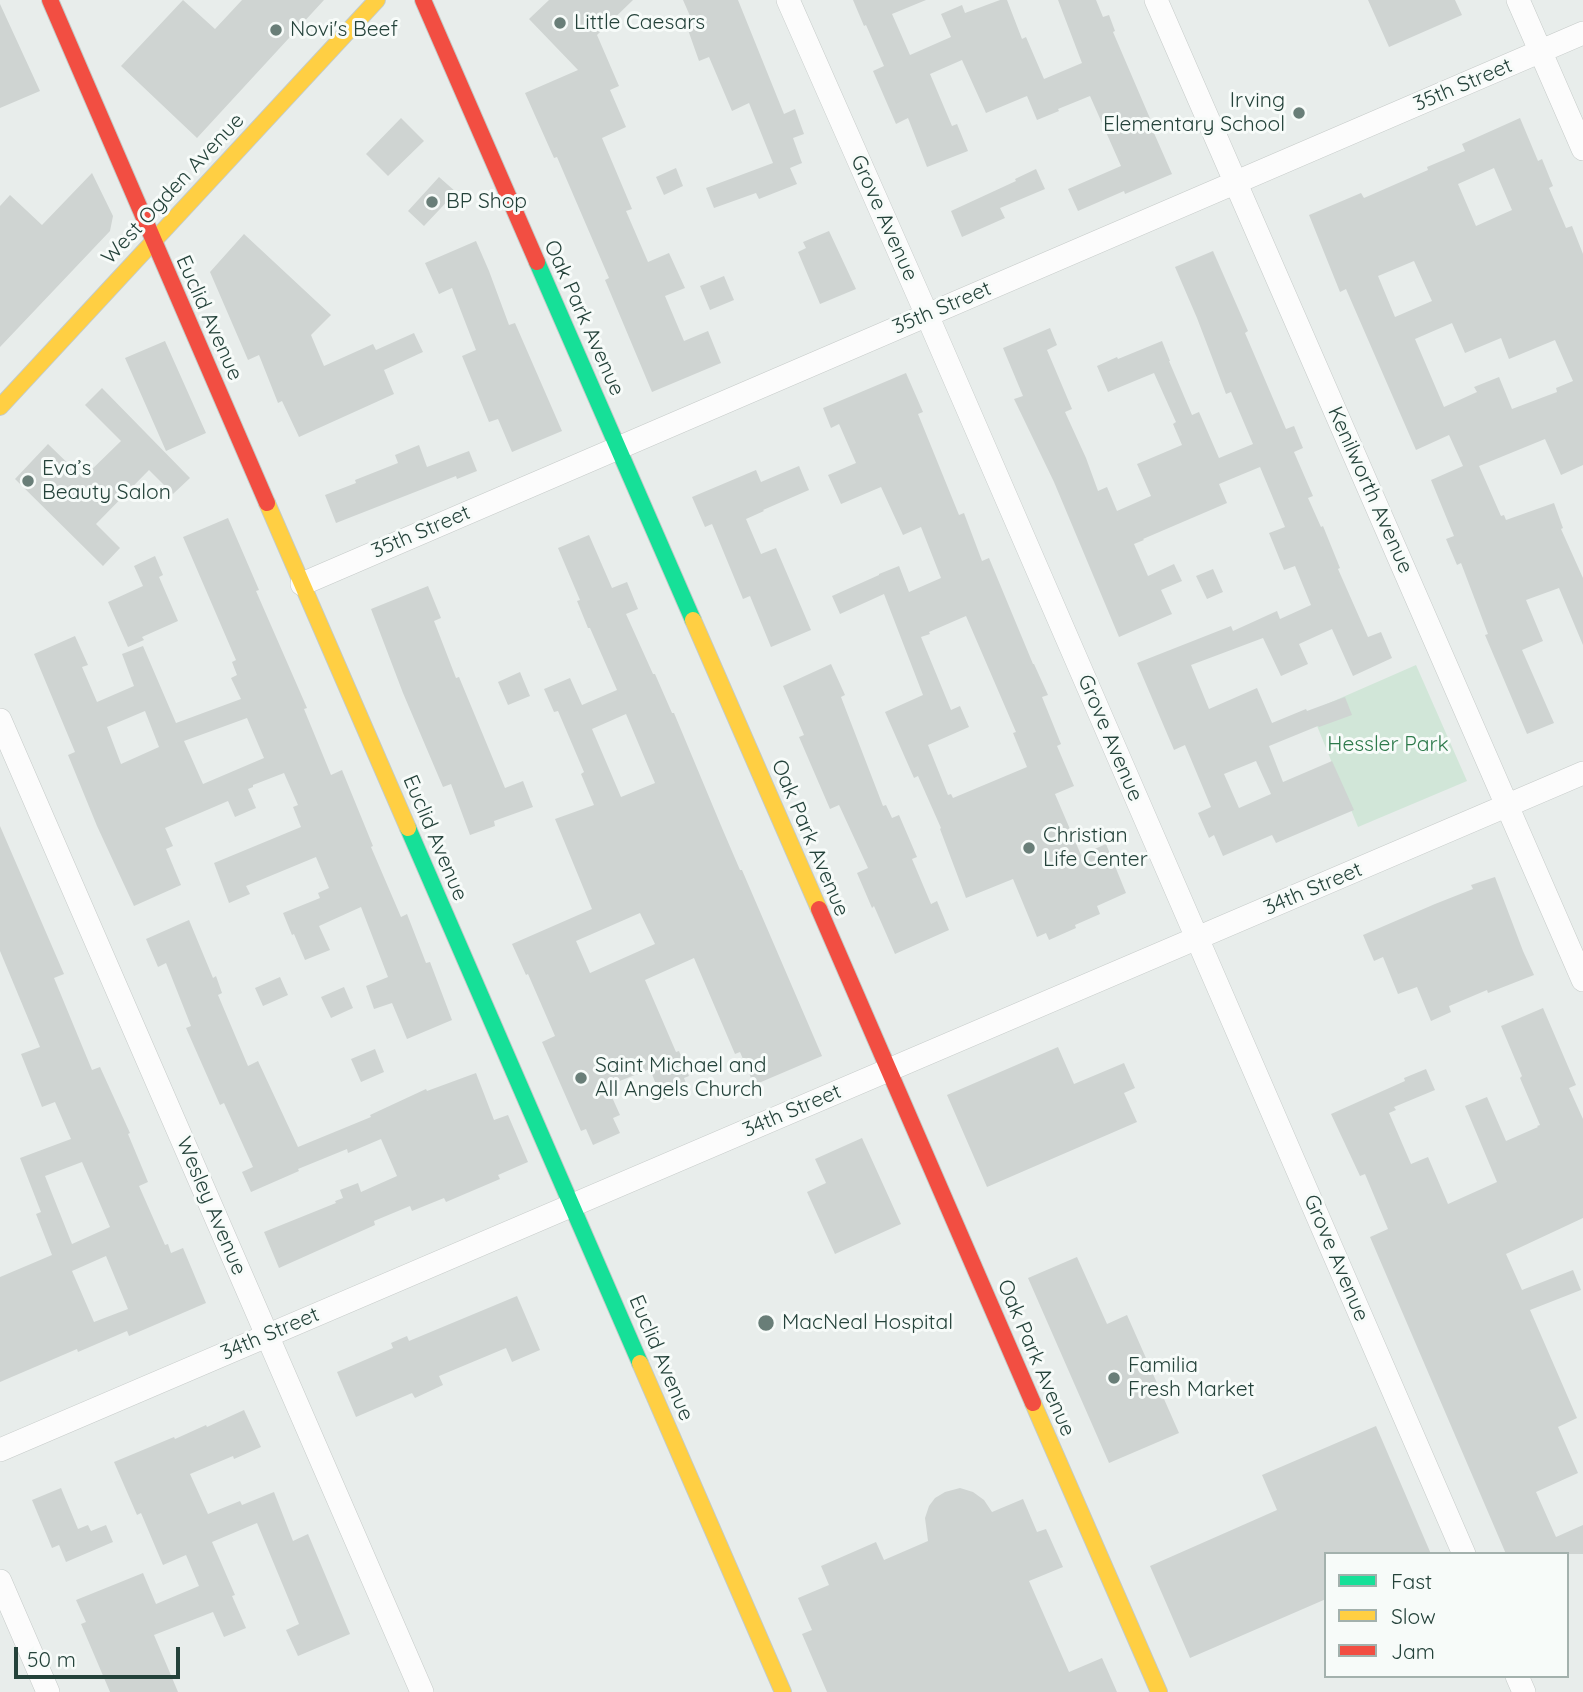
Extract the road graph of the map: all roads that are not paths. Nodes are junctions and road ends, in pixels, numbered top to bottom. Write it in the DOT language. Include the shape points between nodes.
graph roads {
  1 [pos="50,0"];
  2 [pos="377,0"];
  3 [pos="423,0"];
  4 [pos="788,0"];
  5 [pos="1156,0"];
  6 [pos="1518,0"];
  7 [pos="1583,33"];
  8 [pos="1541,51"];
  9 [pos="1583,149"];
  10 [pos="1236,182"];
  11 [pos="153,242"];
  12 [pos="927,314"];
  13 [pos="0,407"];
  14 [pos="617,447"];
  15 [pos="302,583"];
  16 [pos="0,720"];
  17 [pos="1583,773"];
  18 [pos="1507,806"];
  19 [pos="1197,938"];
  20 [pos="1583,980"];
  21 [pos="888,1070"];
  22 [pos="572,1205"];
  23 [pos="268,1335"];
  24 [pos="0,1450"];
  25 [pos="1463,1552"];
  26 [pos="0,1581"];
  27 [pos="48,1692"];
  28 [pos="422,1692"];
  29 [pos="783,1692"];
  30 [pos="1159,1692"];
  1 -- 11 [label="street, Euclid Avenue"];
  2 -- 11 [label="street, West Ogden Avenue"];
  3 -- 14 [label="street, Oak Park Avenue"];
  4 -- 12 [label="street, Grove Avenue"];
  5 -- 10 [label="street, Kenilworth Avenue"];
  6 -- 8 [label="street"];
  7 -- 8 [label="street, 35th Street"];
  8 -- 9 [label="street"];
  8 -- 10 [label="street, 35th Street"];
  10 -- 12 [label="street, 35th Street"];
  10 -- 18 [label="street, Kenilworth Avenue"];
  11 -- 13 [label="street, West Ogden Avenue"];
  11 -- 15 [label="street, Euclid Avenue"];
  12 -- 14 [label="street, 35th Street"];
  12 -- 19 [label="street, Grove Avenue"];
  14 -- 15 [label="street, 35th Street"];
  14 -- 21 [label="street, Oak Park Avenue"];
  15 -- 22 [label="street, Euclid Avenue"];
  16 -- 23 [label="street, Wesley Avenue"];
  17 -- 18 [label="street, 34th Street"];
  18 -- 19 [label="street, 34th Street"];
  18 -- 20 [label="street, Kenilworth Avenue"];
  19 -- 21 [label="street, 34th Street"];
  19 -- 25 [label="street, Grove Avenue"];
  21 -- 22 [label="street, 34th Street"];
  21 -- 30 [label="street, Oak Park Avenue"];
  22 -- 23 [label="street, 34th Street"];
  22 -- 29 [label="street, Euclid Avenue"];
  23 -- 24 [label="street, 34th Street"];
  23 -- 28 [label="street, Wesley Avenue"];
  26 -- 27 [label="street"];
}
